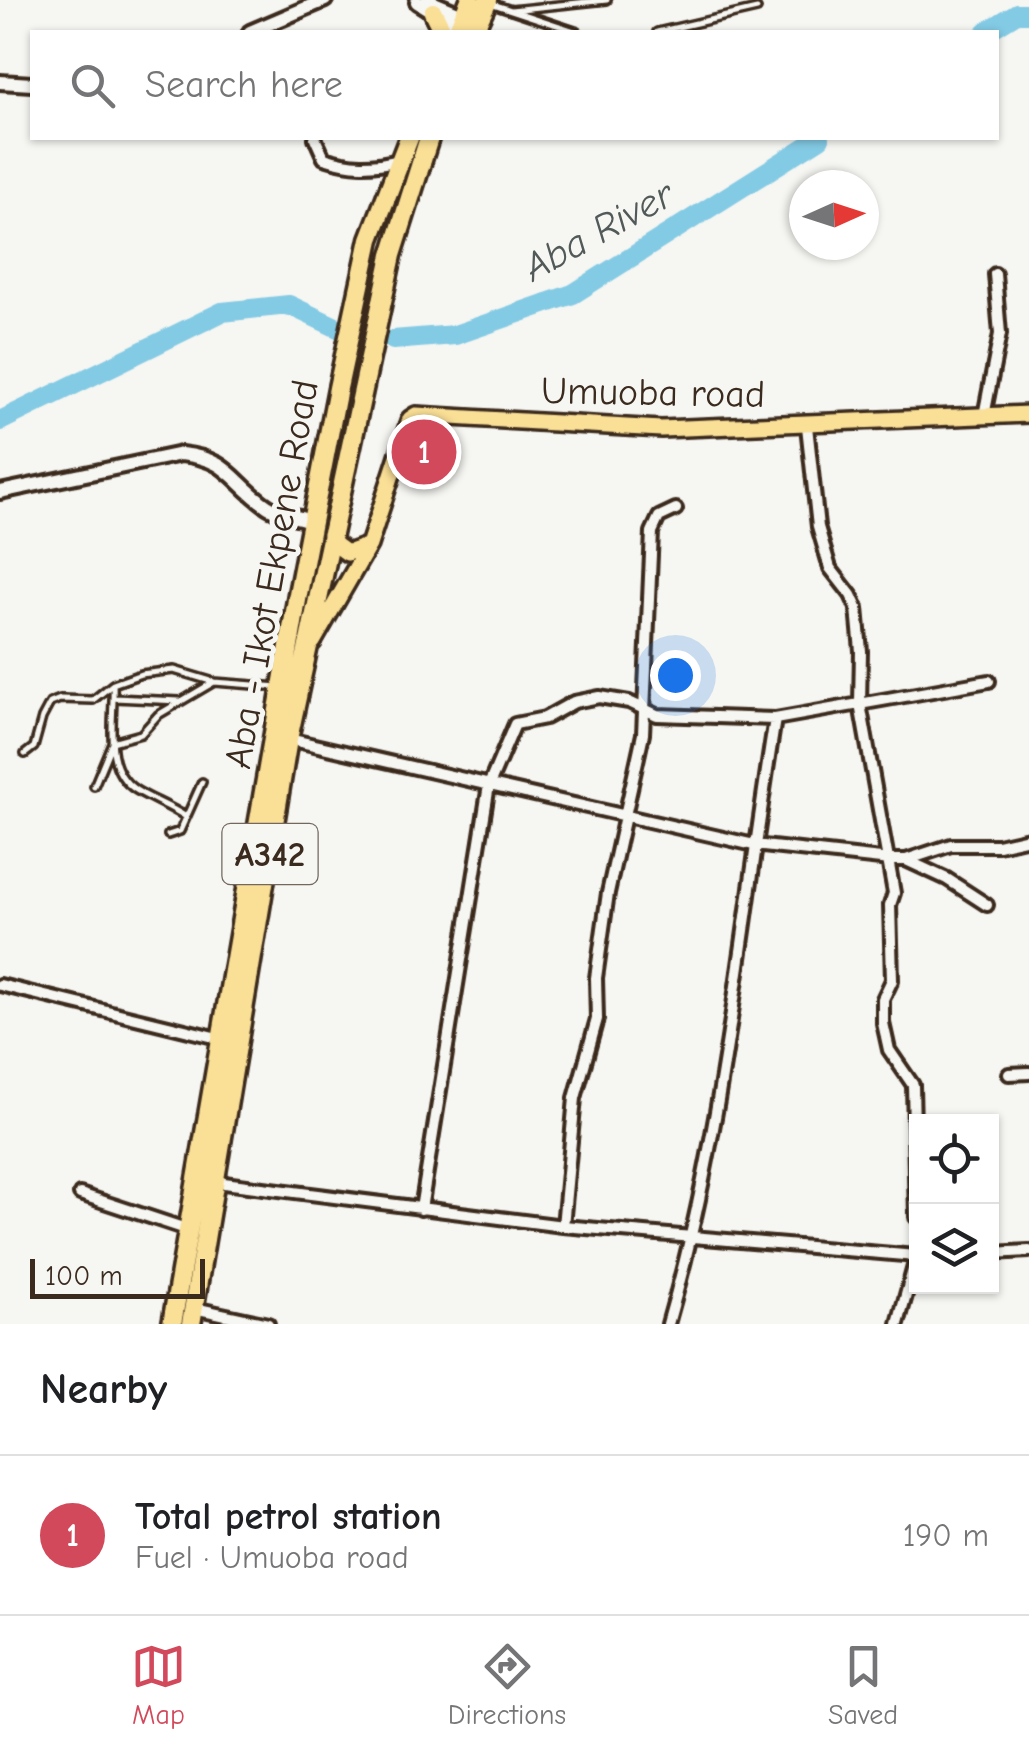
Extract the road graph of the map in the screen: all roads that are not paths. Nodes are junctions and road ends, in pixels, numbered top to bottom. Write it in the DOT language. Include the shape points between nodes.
graph roads {
  1 [pos="325,0"];
  2 [pos="607,0"];
  3 [pos="422,3"];
  4 [pos="511,10"];
  5 [pos="757,10"];
  6 [pos="473,17"];
  7 [pos="255,30"];
  8 [pos="442,30"];
  9 [pos="572,30"];
  10 [pos="666,30"];
  11 [pos="0,82"];
  12 [pos="30,84"];
  13 [pos="316,140"];
  14 [pos="408,140"];
  15 [pos="428,140"];
  16 [pos="400,160"];
  17 [pos="996,274"];
  18 [pos="1029,414"];
  19 [pos="984,416"];
  20 [pos="807,426"];
  21 [pos="0,492"];
  22 [pos="676,509"];
  23 [pos="312,521"];
  24 [pos="330,534"];
  25 [pos="369,545"];
  26 [pos="308,650"];
  27 [pos="989,681"];
  28 [pos="214,682"];
  29 [pos="113,684"];
  30 [pos="283,687"];
  31 [pos="114,698"];
  32 [pos="180,700"];
  33 [pos="860,704"];
  34 [pos="645,708"];
  35 [pos="775,719"];
  36 [pos="288,739"];
  37 [pos="112,742"];
  38 [pos="25,754"];
  39 [pos="202,782"];
  40 [pos="489,785"];
  41 [pos="94,786"];
  42 [pos="170,806"];
  43 [pos="193,806"];
  44 [pos="625,816"];
  45 [pos="186,817"];
  46 [pos="168,835"];
  47 [pos="1029,838"];
  48 [pos="754,845"];
  49 [pos="890,860"];
  50 [pos="906,860"];
  51 [pos="987,905"];
  52 [pos="0,984"];
  53 [pos="222,1040"];
  54 [pos="1029,1073"];
  55 [pos="1009,1074"];
  56 [pos="216,1182"];
  57 [pos="80,1194"];
  58 [pos="916,1204"];
  59 [pos="421,1208"];
  60 [pos="563,1226"];
  61 [pos="188,1230"];
  62 [pos="692,1240"];
  63 [pos="1029,1251"];
  64 [pos="999,1253"];
  65 [pos="909,1257"];
  66 [pos="909,1284"];
  67 [pos="193,1316"];
  68 [pos="172,1324"];
  69 [pos="268,1324"];
  70 [pos="668,1324"];
  71 [pos="898,1324"];
  1 -- 7 [label="street"];
  2 -- 4 [label="lane"];
  3 -- 6 [label="street"];
  3 -- 8 [label="highway"];
  4 -- 6 [label="lane"];
  4 -- 9 [label="lane"];
  5 -- 10 [label="lane"];
  11 -- 12 [label="street"];
  13 -- 16 [label="street" via="324,158 346,165"];
  14 -- 16 [label="highway, Aba - Ikot Ekpene Road / A342"];
  15 -- 24 [label="highway, Aba - Ikot Ekpene Road / A342" via="392,255"];
  16 -- 23 [label="highway, Aba - Ikot Ekpene Road / A342" via="370,239"];
  17 -- 19 [label="street" via="1000,334"];
  18 -- 19 [label="main road, Umuoba road"];
  19 -- 20 [label="main road, Umuoba road"];
  20 -- 25 [label="main road, Umuoba road" via="661,429 416,414"];
  20 -- 33 [label="street" via="822,541 830,568 857,608"];
  21 -- 23 [label="street" via="180,454 205,457 274,510"];
  22 -- 34 [label="street" via="659,518 652,532"];
  23 -- 30 [label="highway, Aba - Ikot Ekpene Road / A342"];
  24 -- 25 [label="main road" via="347,552"];
  24 -- 26 [label="highway, Aba - Ikot Ekpene Road / A342"];
  25 -- 26 [label="main road, Umuoba road"];
  26 -- 36 [label="highway, Aba - Ikot Ekpene Road / A342"];
  27 -- 33 [label="street"];
  28 -- 29 [label="lane" via="174,670"];
  28 -- 30 [label="lane"];
  28 -- 32 [label="lane"];
  29 -- 31 [label="lane"];
  29 -- 38 [label="lane" via="93,700 50,703 34,747"];
  30 -- 53 [label="highway, Aba - Ikot Ekpene Road / A342"];
  31 -- 32 [label="lane"];
  31 -- 37 [label="lane"];
  32 -- 37 [label="lane" via="141,734"];
  33 -- 35 [label="street"];
  33 -- 49 [label="street"];
  34 -- 35 [label="street"];
  34 -- 40 [label="street" via="599,697 523,720 510,731"];
  34 -- 44 [label="street"];
  35 -- 48 [label="street"];
  36 -- 40 [label="street"];
  36 -- 56 [label="highway, Aba - Ikot Ekpene Road / A342"];
  37 -- 41 [label="lane"];
  37 -- 42 [label="lane" via="126,782"];
  39 -- 43 [label="lane"];
  40 -- 44 [label="street"];
  40 -- 59 [label="street"];
  42 -- 43 [label="lane"];
  42 -- 45 [label="lane"];
  43 -- 45 [label="lane"];
  44 -- 48 [label="street"];
  44 -- 60 [label="street" via="598,961 597,1020 576,1098"];
  45 -- 46 [label="lane" via="180,831"];
  47 -- 50 [label="street" via="951,845"];
  48 -- 49 [label="street"];
  48 -- 62 [label="street"];
  49 -- 50 [label="street"];
  49 -- 58 [label="street" via="892,980 883,1022 889,1050 914,1085"];
  50 -- 51 [label="street"];
  52 -- 53 [label="street"];
  53 -- 61 [label="highway, Aba - Ikot Ekpene Road / A342"];
  54 -- 55 [label="street"];
  56 -- 59 [label="street"];
  56 -- 67 [label="highway, Aba - Ikot Ekpene Road / A342"];
  57 -- 61 [label="street"];
  59 -- 60 [label="street"];
  60 -- 62 [label="street"];
  61 -- 68 [label="highway, Aba - Ikot Ekpene Road / A342"];
  62 -- 65 [label="street"];
  62 -- 70 [label="street"];
  63 -- 64 [label="street"];
  66 -- 71 [label="street"];
  67 -- 69 [label="street"];
}
